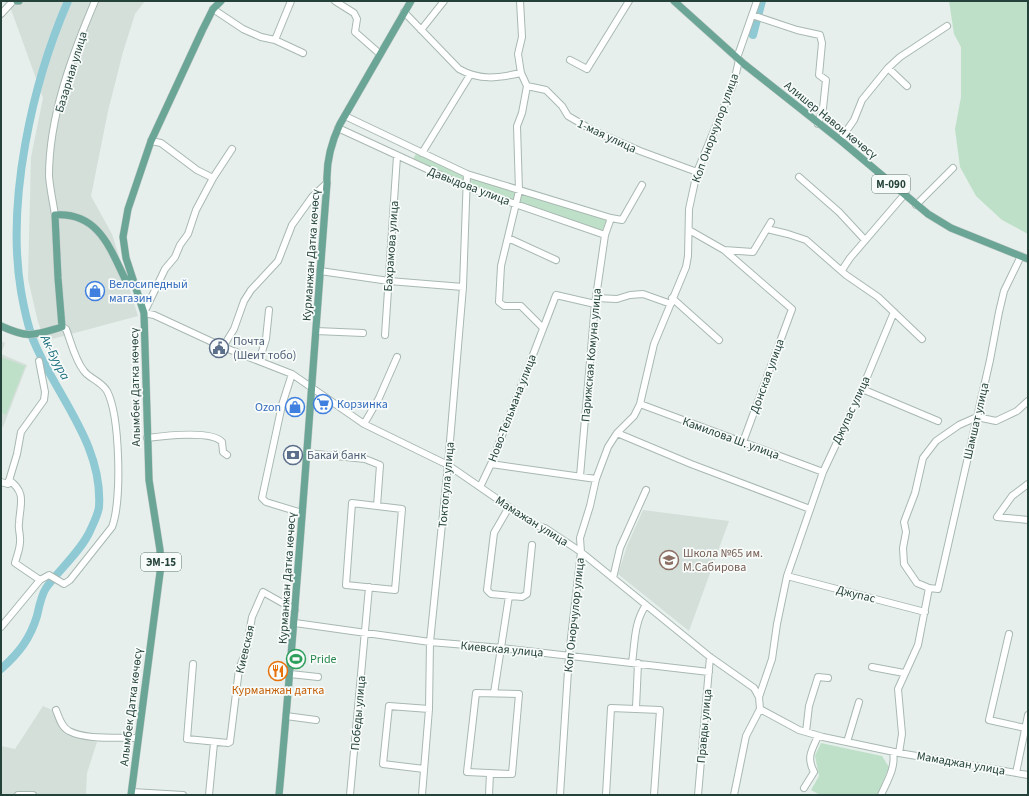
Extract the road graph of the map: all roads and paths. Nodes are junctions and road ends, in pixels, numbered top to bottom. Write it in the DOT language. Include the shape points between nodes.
graph roads {
  1 [pos="13,1"];
  2 [pos="95,1"];
  3 [pos="221,1"];
  4 [pos="291,1"];
  5 [pos="335,1"];
  6 [pos="411,1"];
  7 [pos="444,1"];
  8 [pos="520,1"];
  9 [pos="629,1"];
  10 [pos="674,1"];
  11 [pos="757,1"];
  12 [pos="214,9"];
  13 [pos="404,12"];
  14 [pos="1,14"];
  15 [pos="752,15"];
  16 [pos="947,26"];
  17 [pos="421,30"];
  18 [pos="275,40"];
  19 [pos="303,53"];
  20 [pos="380,54"];
  21 [pos="738,59"];
  22 [pos="570,60"];
  23 [pos="888,68"];
  24 [pos="521,73"];
  25 [pos="470,75"];
  26 [pos="527,86"];
  27 [pos="907,86"];
  28 [pos="345,116"];
  29 [pos="818,124"];
  30 [pos="338,128"];
  31 [pos="151,140"];
  32 [pos="840,140"];
  33 [pos="232,149"];
  34 [pos="422,153"];
  35 [pos="397,156"];
  36 [pos="953,168"];
  37 [pos="697,172"];
  38 [pos="467,174"];
  39 [pos="798,177"];
  40 [pos="213,178"];
  41 [pos="327,183"];
  42 [pos="642,185"];
  43 [pos="466,187"];
  44 [pos="519,191"];
  45 [pos="904,195"];
  46 [pos="515,204"];
  47 [pos="916,205"];
  48 [pos="55,215"];
  49 [pos="611,218"];
  50 [pos="771,222"];
  51 [pos="767,229"];
  52 [pos="689,230"];
  53 [pos="605,235"];
  54 [pos="508,238"];
  55 [pos="865,240"];
  56 [pos="724,250"];
  57 [pos="1025,257"];
  58 [pos="556,260"];
  59 [pos="842,270"];
  60 [pos="320,271"];
  61 [pos="132,279"];
  62 [pos="389,281"];
  63 [pos="463,287"];
  64 [pos="596,301"];
  65 [pos="672,301"];
  66 [pos="269,310"];
  67 [pos="894,312"];
  68 [pos="144,313"];
  69 [pos="1,326"];
  70 [pos="62,327"];
  71 [pos="543,328"];
  72 [pos="316,331"];
  73 [pos="363,333"];
  74 [pos="385,335"];
  75 [pos="922,339"];
  76 [pos="719,340"];
  77 [pos="224,347"];
  78 [pos="397,357"];
  79 [pos="39,361"];
  80 [pos="259,361"];
  81 [pos="292,374"];
  82 [pos="312,387"];
  83 [pos="862,390"];
  84 [pos="1028,401"];
  85 [pos="640,404"];
  86 [pos="978,417"];
  87 [pos="938,421"];
  88 [pos="364,424"];
  89 [pos="617,433"];
  90 [pos="147,438"];
  91 [pos="743,442"];
  92 [pos="307,453"];
  93 [pos="227,455"];
  94 [pos="491,464"];
  95 [pos="448,465"];
  96 [pos="823,472"];
  97 [pos="580,476"];
  98 [pos="9,480"];
  99 [pos="596,480"];
  100 [pos="1,482"];
  101 [pos="1028,484"];
  102 [pos="480,487"];
  103 [pos="646,490"];
  104 [pos="377,506"];
  105 [pos="509,507"];
  106 [pos="810,509"];
  107 [pos="302,513"];
  108 [pos="1028,520"];
  109 [pos="532,545"];
  110 [pos="580,552"];
  111 [pos="788,576"];
  112 [pos="613,578"];
  113 [pos="40,580"];
  114 [pos="369,587"];
  115 [pos="929,588"];
  116 [pos="509,596"];
  117 [pos="646,605"];
  118 [pos="295,610"];
  119 [pos="925,612"];
  120 [pos="295,623"];
  121 [pos="1,627"];
  122 [pos="365,632"];
  123 [pos="1009,634"];
  124 [pos="430,642"];
  125 [pos="502,648"];
  126 [pos="569,655"];
  127 [pos="710,657"];
  128 [pos="635,663"];
  129 [pos="193,664"];
  130 [pos="872,667"];
  131 [pos="709,672"];
  132 [pos="904,673"];
  133 [pos="290,674"];
  134 [pos="318,677"];
  135 [pos="828,678"];
  136 [pos="494,693"];
  137 [pos="758,697"];
  138 [pos="859,702"];
  139 [pos="636,708"];
  140 [pos="429,709"];
  141 [pos="760,709"];
  142 [pos="56,710"];
  143 [pos="1028,715"];
  144 [pos="286,716"];
  145 [pos="316,720"];
  146 [pos="1025,728"];
  147 [pos="806,732"];
  148 [pos="818,736"];
  149 [pos="138,738"];
  150 [pos="847,742"];
  151 [pos="214,743"];
  152 [pos="896,752"];
  153 [pos="424,769"];
  154 [pos="490,773"];
  155 [pos="1016,773"];
  156 [pos="1028,775"];
  157 [pos="804,788"];
  158 [pos="132,793"];
  159 [pos="18,795"];
  160 [pos="33,795"];
  161 [pos="183,795"];
  162 [pos="209,795"];
  163 [pos="279,795"];
  164 [pos="350,795"];
  165 [pos="422,795"];
  166 [pos="488,795"];
  167 [pos="560,795"];
  168 [pos="606,795"];
  169 [pos="654,795"];
  170 [pos="698,795"];
  171 [pos="734,795"];
  172 [pos="881,795"];
  1 -- 14 [label="street"];
  2 -- 48 [label="street, Базарная улица" via="60,100 53,135 49,176"];
  3 -- 12 [label="main road, Алымбек Датка көчөсү"];
  4 -- 18 [label="street"];
  5 -- 20 [label="street" via="354,13 357,19 355,32"];
  6 -- 13 [label="main road, Курманжан Датка көчөсү"];
  7 -- 17 [label="street"];
  8 -- 24 [label="street" via="522,38 518,54"];
  9 -- 22 [label="street" via="587,69"];
  10 -- 21 [label="main road, Алишер Навои көчөсү / М-090"];
  11 -- 15 [label="street, Коп Онорчулор улица"];
  12 -- 18 [label="street" via="243,29"];
  12 -- 31 [label="main road, Алымбек Датка көчөсү"];
  13 -- 17 [label="street"];
  13 -- 20 [label="main road, Курманжан Датка көчөсү"];
  15 -- 21 [label="street, Коп Онорчулор улица"];
  15 -- 29 [label="street" via="820,35 820,75 826,80 823,108"];
  16 -- 23 [label="street" via="900,57"];
  17 -- 25 [label="street" via="459,69"];
  18 -- 19 [label="street"];
  20 -- 28 [label="main road, Курманжан Датка көчөсү"];
  21 -- 29 [label="main road, Алишер Навои көчөсү / М-090"];
  21 -- 37 [label="street, Коп Онорчулор улица" via="734,82"];
  23 -- 27 [label="street"];
  23 -- 32 [label="street" via="862,100 854,120"];
  24 -- 25 [label="street" via="488,78"];
  24 -- 26 [label="street"];
  25 -- 34 [label="street"];
  26 -- 37 [label="street, 1-мая улица" via="546,90 568,116 594,132"];
  26 -- 44 [label="street" via="517,126"];
  28 -- 30 [label="main road, Курманжан Датка көчөсү"];
  28 -- 34 [label="street"];
  29 -- 32 [label="main road, Алишер Навои көчөсү / М-090"];
  30 -- 35 [label="street, Давыдова улица"];
  30 -- 41 [label="main road, Курманжан Датка көчөсү" via="326,165"];
  31 -- 40 [label="street" via="161,143 197,170"];
  31 -- 61 [label="main road, Алымбек Датка көчөсү" via="125,223 123,246"];
  32 -- 45 [label="main road, Алишер Навои көчөсү / М-090"];
  33 -- 40 [label="street"];
  34 -- 38 [label="street"];
  35 -- 43 [label="street, Давыдова улица"];
  35 -- 62 [label="street, Бахрамова улица"];
  36 -- 47 [label="street"];
  37 -- 52 [label="street, Коп Онорчулор улица" via="688,210"];
  38 -- 43 [label="street, Токтогула улица"];
  38 -- 44 [label="street"];
  39 -- 55 [label="street" via="839,212"];
  40 -- 68 [label="street" via="196,210 188,234 165,269"];
  41 -- 60 [label="main road, Курманжан Датка көчөсү"];
  41 -- 77 [label="street" via="312,197 292,225 278,261 244,301"];
  42 -- 49 [label="street" via="622,220"];
  43 -- 46 [label="street, Давыдова улица"];
  43 -- 63 [label="street, Токтогула улица"];
  44 -- 46 [label="street"];
  44 -- 49 [label="street"];
  45 -- 47 [label="main road, Алишер Навои көчөсү / М-090"];
  45 -- 55 [label="street"];
  46 -- 53 [label="street, Давыдова улица"];
  46 -- 54 [label="street"];
  47 -- 57 [label="main road, Алишер Навои көчөсү / М-090" via="951,228"];
  48 -- 61 [label="main road" via="80,219 97,230 107,240 125,279"];
  48 -- 70 [label="main road"];
  49 -- 53 [label="street, Парижская Комуна улица"];
  50 -- 51 [label="street"];
  51 -- 56 [label="street" via="753,252"];
  51 -- 59 [label="street" via="806,240"];
  52 -- 56 [label="street"];
  52 -- 65 [label="street, Коп Онорчулор улица" via="688,256"];
  53 -- 64 [label="street, Парижская Комуна улица"];
  54 -- 58 [label="street"];
  54 -- 71 [label="street" via="501,266 500,302 504,306 521,306"];
  55 -- 59 [label="street"];
  56 -- 91 [label="street, Донская улица" via="792,309"];
  57 -- 86 [label="street, Шамшат улица" via="1004,292 998,312"];
  59 -- 67 [label="street"];
  60 -- 62 [label="street"];
  60 -- 72 [label="main road, Курманжан Датка көчөсү"];
  61 -- 68 [label="main road, Алымбек Датка көчөсү"];
  62 -- 63 [label="street"];
  62 -- 74 [label="street, Бахрамова улица"];
  63 -- 95 [label="street, Токтогула улица"];
  64 -- 65 [label="street" via="643,294"];
  64 -- 71 [label="street, Ново-Тельмана улица" via="556,295"];
  64 -- 97 [label="street, Парижская Комуна улица"];
  65 -- 76 [label="street"];
  65 -- 85 [label="street, Коп Онорчулор улица" via="654,344"];
  66 -- 80 [label="street" via="266,339"];
  67 -- 75 [label="street"];
  67 -- 83 [label="street, Джупас улица"];
  68 -- 77 [label="street, Мамажан улица" via="154,315"];
  68 -- 90 [label="main road, Алымбек Датка көчөсү / ЭМ-15"];
  69 -- 70 [label="main road" via="28,336"];
  70 -- 113 [label="street" via="66,329 84,371 101,383 107,391 114,414 119,472 116,516 112,527 70,580 64,584 49,575"];
  71 -- 94 [label="street, Ново-Тельмана улица"];
  72 -- 73 [label="street"];
  72 -- 82 [label="main road, Курманжан Датка көчөсү"];
  77 -- 80 [label="street, Мамажан улица"];
  78 -- 88 [label="street"];
  79 -- 98 [label="street" via="45,392 44,400 21,432"];
  80 -- 81 [label="street, Мамажан улица"];
  81 -- 82 [label="street, Мамажан улица"];
  81 -- 107 [label="street" via="282,405 262,498 266,502"];
  82 -- 88 [label="street, Мамажан улица"];
  82 -- 92 [label="main road, Курманжан Датка көчөсү"];
  83 -- 87 [label="street"];
  83 -- 96 [label="street, Джупас улица"];
  84 -- 86 [label="street" via="1017,411 996,421"];
  85 -- 89 [label="street, Коп Онорчулор улица" via="634,416"];
  85 -- 91 [label="street, Камилова Ш. улица"];
  86 -- 115 [label="street, Шамшат улица" via="938,589"];
  86 -- 115 [label="street" via="959,425 936,441 923,458 904,522 904,564 917,582"];
  88 -- 95 [label="street, Мамажан улица"];
  89 -- 99 [label="street, Коп Онорчулор улица" via="608,447"];
  89 -- 106 [label="street"];
  90 -- 93 [label="street" via="188,434 216,439 222,442 223,452"];
  90 -- 149 [label="main road, Алымбек Датка көчөсү / ЭМ-15" via="149,480 161,565"];
  91 -- 96 [label="street, Камилова Ш. улица"];
  92 -- 104 [label="street" via="365,459 380,465"];
  92 -- 107 [label="main road, Курманжан Датка көчөсү"];
  94 -- 97 [label="street"];
  94 -- 102 [label="street, Ново-Тельмана улица"];
  95 -- 102 [label="street, Мамажан улица"];
  95 -- 124 [label="street, Токтогула улица"];
  96 -- 106 [label="street, Джупас улица"];
  97 -- 99 [label="street"];
  98 -- 100 [label="street" via="8,484"];
  98 -- 113 [label="street" via="20,490 21,497 18,523 20,540 14,563"];
  99 -- 110 [label="street, Коп Онорчулор улица" via="580,538"];
  101 -- 108 [label="street" via="1012,496 997,517"];
  102 -- 105 [label="street, Мамажан улица"];
  103 -- 112 [label="street" via="620,548"];
  104 -- 114 [label="street" via="352,503 346,585"];
  104 -- 114 [label="street" via="402,509 395,590"];
  105 -- 110 [label="street, Мамажан улица"];
  105 -- 116 [label="street" via="494,533 487,590 491,594"];
  106 -- 111 [label="street, Джупас улица"];
  107 -- 118 [label="main road, Курманжан Датка көчөсү"];
  109 -- 116 [label="street" via="527,594 522,597"];
  110 -- 112 [label="street, Мамажан улица"];
  110 -- 126 [label="street, Коп Онорчулор улица"];
  111 -- 119 [label="street, Джупас"];
  111 -- 137 [label="street, Джупас улица" via="772,659"];
  112 -- 117 [label="street, Мамажан улица"];
  113 -- 121 [label="street"];
  114 -- 122 [label="street, Победы улица"];
  115 -- 119 [label="street"];
  116 -- 125 [label="street"];
  117 -- 127 [label="street, Мамажан улица"];
  117 -- 128 [label="street" via="636,625"];
  118 -- 120 [label="main road, Курманжан Датка көчөсү"];
  118 -- 151 [label="street, Киевская" via="264,592 252,617 246,651 239,669 230,742"];
  119 -- 132 [label="street" via="918,645"];
  120 -- 122 [label="street, Киевская улица"];
  120 -- 133 [label="main road, Курманжан Датка көчөсү"];
  122 -- 124 [label="street, Киевская улица"];
  122 -- 164 [label="street, Победы улица"];
  123 -- 146 [label="street" via="989,720"];
  124 -- 125 [label="street, Киевская улица"];
  124 -- 140 [label="street, Токтогула улица"];
  125 -- 126 [label="street, Киевская улица"];
  125 -- 136 [label="street"];
  126 -- 128 [label="street, Киевская улица"];
  126 -- 167 [label="street, Коп Онорчулор улица"];
  127 -- 131 [label="street, Правды улица"];
  127 -- 137 [label="street, Мамажан улица" via="754,688"];
  128 -- 131 [label="street, Киевская улица"];
  128 -- 139 [label="street"];
  129 -- 151 [label="street" via="187,738"];
  130 -- 132 [label="street"];
  131 -- 170 [label="street, Правды улица"];
  132 -- 152 [label="street" via="898,689 902,734"];
  133 -- 134 [label="street"];
  133 -- 144 [label="main road, Курманжан Датка көчөсү"];
  135 -- 147 [label="street" via="818,677 809,706"];
  136 -- 154 [label="street" via="476,692 467,772"];
  136 -- 154 [label="street" via="519,694 512,774"];
  137 -- 141 [label="street"];
  138 -- 150 [label="street"];
  139 -- 168 [label="street" via="611,708"];
  139 -- 169 [label="street" via="660,710"];
  140 -- 153 [label="street, Токтогула улица"];
  140 -- 153 [label="street" via="389,706 383,764"];
  141 -- 147 [label="street"];
  141 -- 171 [label="street" via="746,736"];
  142 -- 149 [label="street" via="61,722 76,734"];
  143 -- 146 [label="street"];
  144 -- 145 [label="street"];
  144 -- 163 [label="main road, Курманжан Датка көчөсү"];
  146 -- 155 [label="street"];
  147 -- 148 [label="street"];
  148 -- 150 [label="street"];
  148 -- 157 [label="street" via="810,753 809,762 814,772"];
  149 -- 158 [label="main road, Алымбек Датка көчөсү / ЭМ-15"];
  150 -- 152 [label="street"];
  151 -- 162 [label="street"];
  152 -- 155 [label="street, Мамаджан улица"];
  152 -- 172 [label="street" via="893,769"];
  153 -- 165 [label="street, Токтогула улица"];
  154 -- 166 [label="street"];
  155 -- 156 [label="street, Мамаджан улица"];
  158 -- 161 [label="street"];
  159 -- 160 [label="street"];
}
